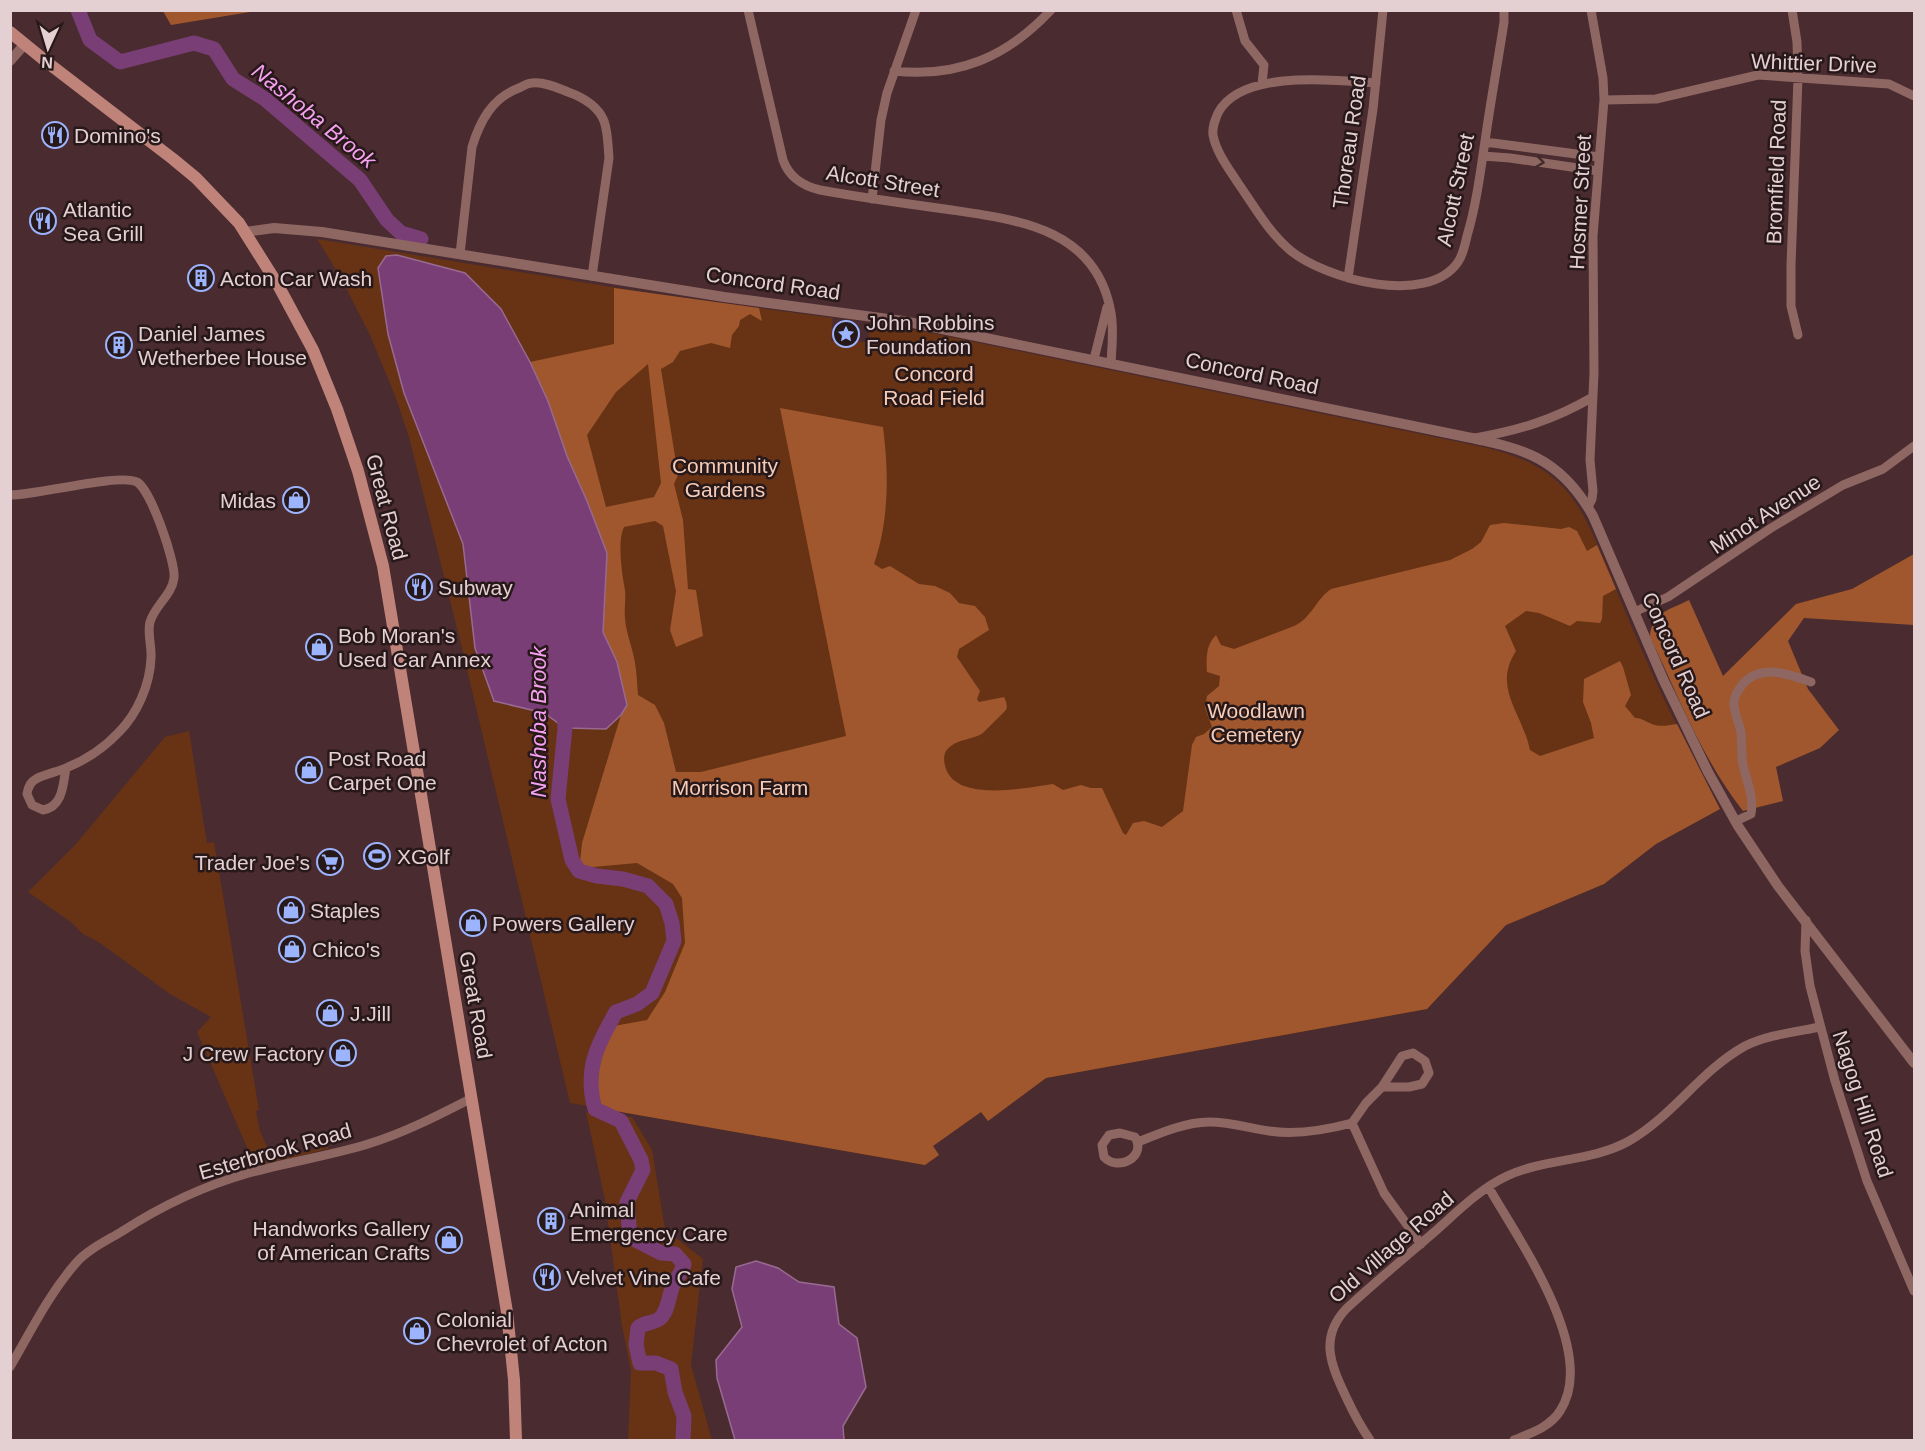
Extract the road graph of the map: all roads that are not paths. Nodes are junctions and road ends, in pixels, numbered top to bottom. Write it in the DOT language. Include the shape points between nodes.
graph roads {
  1 [pos="748,10"];
  2 [pos="916,10"];
  3 [pos="1051,10"];
  4 [pos="1236,10"];
  5 [pos="1383,10"];
  6 [pos="1504,10"];
  7 [pos="1591,10"];
  8 [pos="1792,10"];
  9 [pos="10,32"];
  10 [pos="25,44"];
  11 [pos="10,62"];
  12 [pos="894,71"];
  13 [pos="1798,78"];
  14 [pos="1376,83"];
  15 [pos="1262,84"];
  16 [pos="1914,96"];
  17 [pos="1604,100"];
  18 [pos="1485,142"];
  19 [pos="1483,156"];
  20 [pos="1599,158"];
  21 [pos="1598,171"];
  22 [pos="872,199"];
  23 [pos="245,232"];
  24 [pos="460,254"];
  25 [pos="592,276"];
  26 [pos="1348,278"];
  27 [pos="1108,298"];
  28 [pos="1798,334"];
  29 [pos="1094,359"];
  30 [pos="1111,363"];
  31 [pos="1593,397"];
  32 [pos="1474,438"];
  33 [pos="1914,446"];
  34 [pos="10,495"];
  35 [pos="1588,507"];
  36 [pos="1634,612"];
  37 [pos="1811,682"];
  38 [pos="66,768"];
  39 [pos="1736,821"];
  40 [pos="1806,920"];
  41 [pos="1820,1027"];
  42 [pos="1914,1063"];
  43 [pos="1382,1088"];
  44 [pos="472,1098"];
  45 [pos="1352,1123"];
  46 [pos="1138,1142"];
  47 [pos="1489,1188"];
  48 [pos="1421,1244"];
  49 [pos="1914,1291"];
  50 [pos="10,1367"];
  51 [pos="516,1440"];
  52 [pos="1370,1440"];
  53 [pos="1514,1440"];
  1 -- 22 [label="street, Alcott Street" via="787,169 813,189"];
  2 -- 12 [label="street"];
  3 -- 12 [label="street" via="1024,35 989,58 952,70 919,74"];
  4 -- 15 [label="street" via="1245,41 1264,65"];
  5 -- 14 [label="street, Thoreau Road"];
  6 -- 18 [label="street, Alcott Street"];
  7 -- 17 [label="street, Hosmer Street"];
  8 -- 13 [label="street, Bromfield Road"];
  9 -- 10 [label="main road, Great Road"];
  10 -- 11 [label="street"];
  10 -- 23 [label="main road, Great Road" via="173,159 201,183"];
  12 -- 22 [label="street" via="881,120"];
  13 -- 16 [label="street, Whittier Drive" via="1889,84"];
  13 -- 17 [label="street, Whittier Drive" via="1758,75 1656,99"];
  13 -- 28 [label="street, Bromfield Road" via="1791,265 1791,306"];
  14 -- 15 [label="street, Alcott Street" via="1338,80"];
  14 -- 26 [label="street, Thoreau Road"];
  15 -- 26 [label="street, Alcott Street" via="1240,93 1220,110 1213,135 1220,153 1278,238 1305,261"];
  17 -- 20 [label="street, Hosmer Street"];
  18 -- 19 [label="street, Alcott Street"];
  18 -- 20 [label="street"];
  19 -- 21 [label="street, one-way"];
  19 -- 26 [label="street, Alcott Street" via="1471,223 1457,263 1435,280 1408,285"];
  20 -- 21 [label="street, Hosmer Street"];
  21 -- 31 [label="street, Hosmer Street" via="1593,236"];
  22 -- 27 [label="street, Alcott Street" via="995,216 1050,231 1084,257"];
  23 -- 24 [label="street, Concord Road" via="274,228 305,230"];
  23 -- 44 [label="main road, Great Road" via="313,351 343,424 369,509 383,566"];
  24 -- 25 [label="street, Concord Road"];
  24 -- 25 [label="street" via="477,130 490,107 507,92 532,83 541,84 579,96 603,120 609,158"];
  25 -- 29 [label="street, Concord Road" via="903,321"];
  27 -- 29 [label="street"];
  27 -- 30 [label="street, Alcott Street" via="1113,330"];
  29 -- 30 [label="street, Concord Road"];
  30 -- 32 [label="street, Concord Road"];
  31 -- 32 [label="street" via="1565,413 1531,425"];
  31 -- 35 [label="street, Hosmer Street" via="1593,496"];
  32 -- 35 [label="street, Concord Road" via="1543,460 1566,479"];
  33 -- 36 [label="street, Minot Avenue" via="1883,469 1843,485 1772,528 1668,597"];
  34 -- 38 [label="street" via="121,479 138,483 153,504 174,566 169,591 150,623 150,668 138,706 111,740"];
  35 -- 36 [label="street, Concord Road"];
  36 -- 39 [label="street, Concord Road" via="1708,772"];
  37 -- 39 [label="street" via="1768,672 1749,678 1737,692 1734,700 1742,759 1753,798 1751,814"];
  38 -- 38 [label="street" via="30,784 27,797 34,807 47,810 57,803"];
  39 -- 40 [label="street, Concord Road" via="1778,886"];
  40 -- 41 [label="street, Nagog Hill Road" via="1805,951"];
  40 -- 42 [label="street, Concord Road"];
  41 -- 47 [label="street, Old Village Road" via="1747,1045 1717,1065 1649,1127 1615,1148 1582,1159 1526,1169"];
  41 -- 49 [label="street, Nagog Hill Road" via="1867,1181"];
  43 -- 43 [label="street" via="1422,1084 1429,1073 1425,1061 1413,1053 1402,1056"];
  43 -- 45 [label="street"];
  44 -- 50 [label="street, Esterbrook Road" via="368,1144 212,1185 136,1222 77,1262 45,1305"];
  44 -- 51 [label="main road, Great Road" via="507,1312"];
  45 -- 46 [label="street" via="1296,1132 1207,1122"];
  45 -- 48 [label="street" via="1384,1193"];
  47 -- 48 [label="street, Old Village Road"];
  47 -- 53 [label="street" via="1557,1312 1570,1367 1568,1392 1560,1412 1542,1428"];
  48 -- 52 [label="street, Old Village Road" via="1336,1320 1329,1345 1331,1363"];
}
